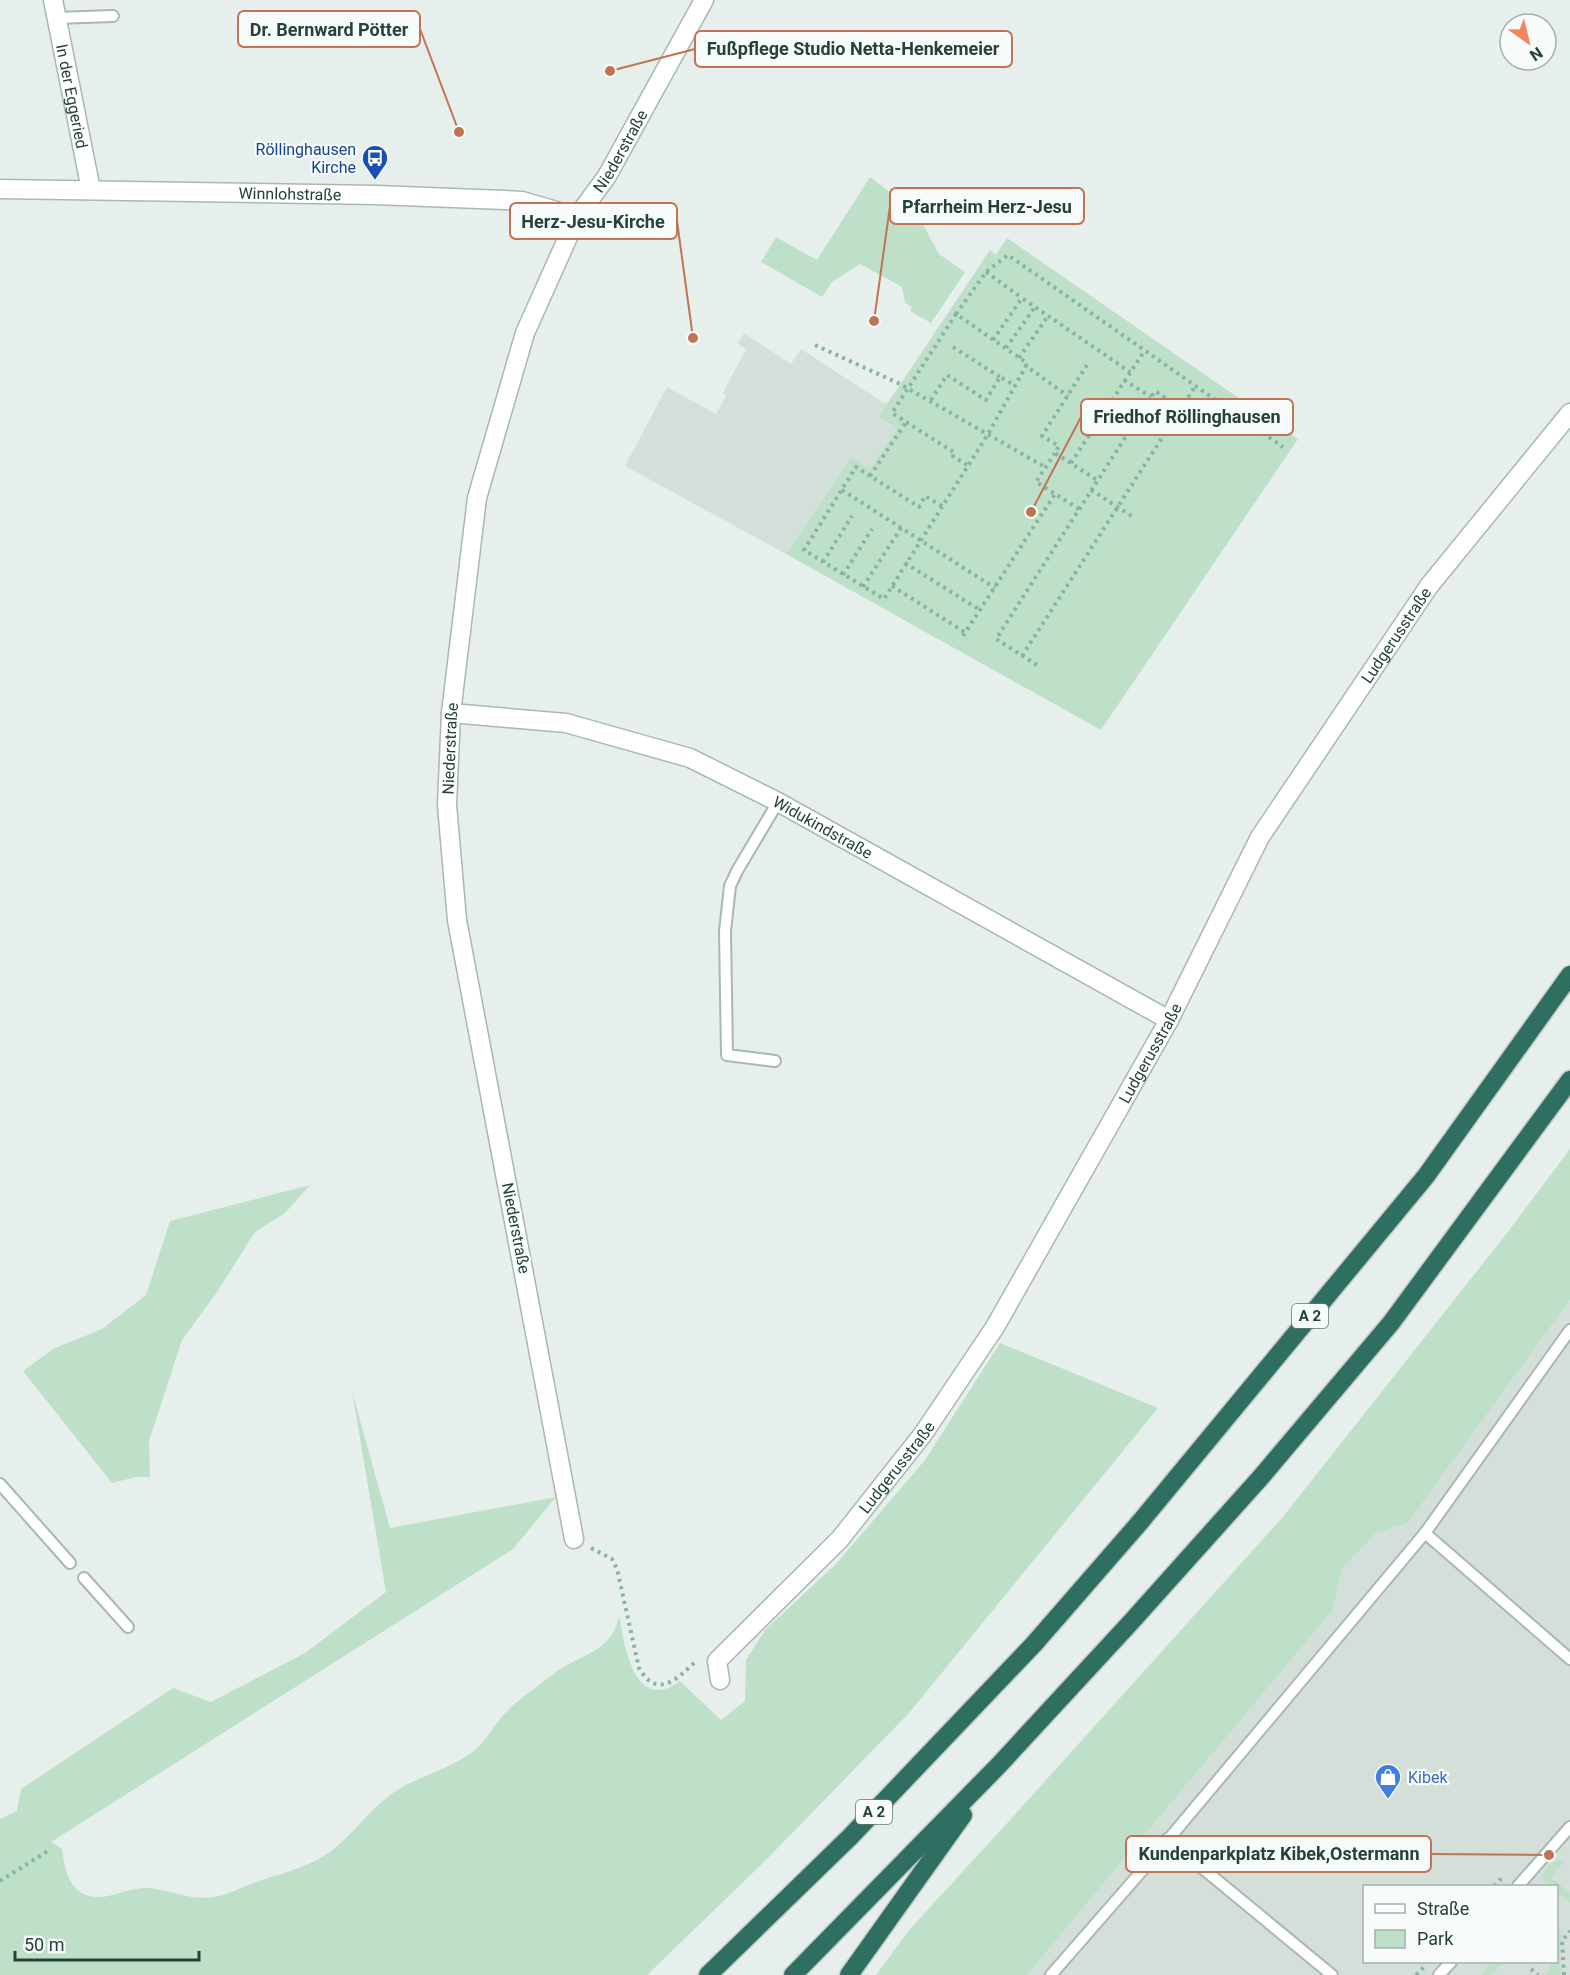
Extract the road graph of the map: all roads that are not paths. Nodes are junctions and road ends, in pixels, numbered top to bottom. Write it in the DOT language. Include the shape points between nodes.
graph roads {
  1 [pos="53,0"];
  2 [pos="704,0"];
  3 [pos="113,16"];
  4 [pos="56,18"];
  5 [pos="0,189"];
  6 [pos="91,190"];
  7 [pos="577,217"];
  8 [pos="1570,413"];
  9 [pos="451,713"];
  10 [pos="778,802"];
  11 [pos="1570,975"];
  12 [pos="1169,1020"];
  13 [pos="775,1061"];
  14 [pos="1570,1080"];
  15 [pos="1570,1329"];
  16 [pos="0,1484"];
  17 [pos="1425,1533"];
  18 [pos="574,1539"];
  19 [pos="70,1563"];
  20 [pos="84,1578"];
  21 [pos="128,1627"];
  22 [pos="1570,1659"];
  23 [pos="720,1680"];
  24 [pos="999,1765"];
  25 [pos="1570,1827"];
  26 [pos="1167,1839"];
  27 [pos="1520,1885"];
  28 [pos="1450,1963"];
  29 [pos="708,1975"];
  30 [pos="794,1975"];
  31 [pos="849,1975"];
  32 [pos="1051,1975"];
  33 [pos="1332,1975"];
  34 [pos="1439,1975"];
  1 -- 4 [label="street, In der Eggeried"];
  2 -- 7 [label="street, Niederstraße" via="607,176"];
  3 -- 4 [label="lane"];
  4 -- 6 [label="street, In der Eggeried"];
  5 -- 6 [label="street, Winnlohstraße"];
  6 -- 7 [label="street, Winnlohstraße" via="504,200 522,201"];
  7 -- 9 [label="street, Niederstraße" via="525,333 477,498"];
  8 -- 12 [label="street, Ludgerusstraße" via="1429,586 1260,837"];
  9 -- 10 [label="street, Widukindstraße" via="566,723 690,758"];
  9 -- 18 [label="street, Niederstraße" via="447,805 458,920"];
  10 -- 12 [label="street, Widukindstraße"];
  10 -- 13 [label="lane" via="730,886 725,931 727,1055"];
  11 -- 29 [label="highway, A 2" via="1426,1176 1141,1521 1034,1644 858,1829"];
  12 -- 23 [label="street, Ludgerusstraße" via="995,1326 923,1434 840,1539 717,1661"];
  14 -- 24 [label="highway" via="1390,1323 1253,1485"];
  15 -- 17 [label="lane"];
  16 -- 19 [label="lane"];
  17 -- 22 [label="lane"];
  17 -- 26 [label="lane"];
  20 -- 21 [label="lane"];
  24 -- 30 [label="highway"];
  24 -- 31 [label="highway"];
  25 -- 27 [label="lane"];
  26 -- 32 [label="lane"];
  26 -- 33 [label="lane"];
  28 -- 34 [label="lane"];
}
